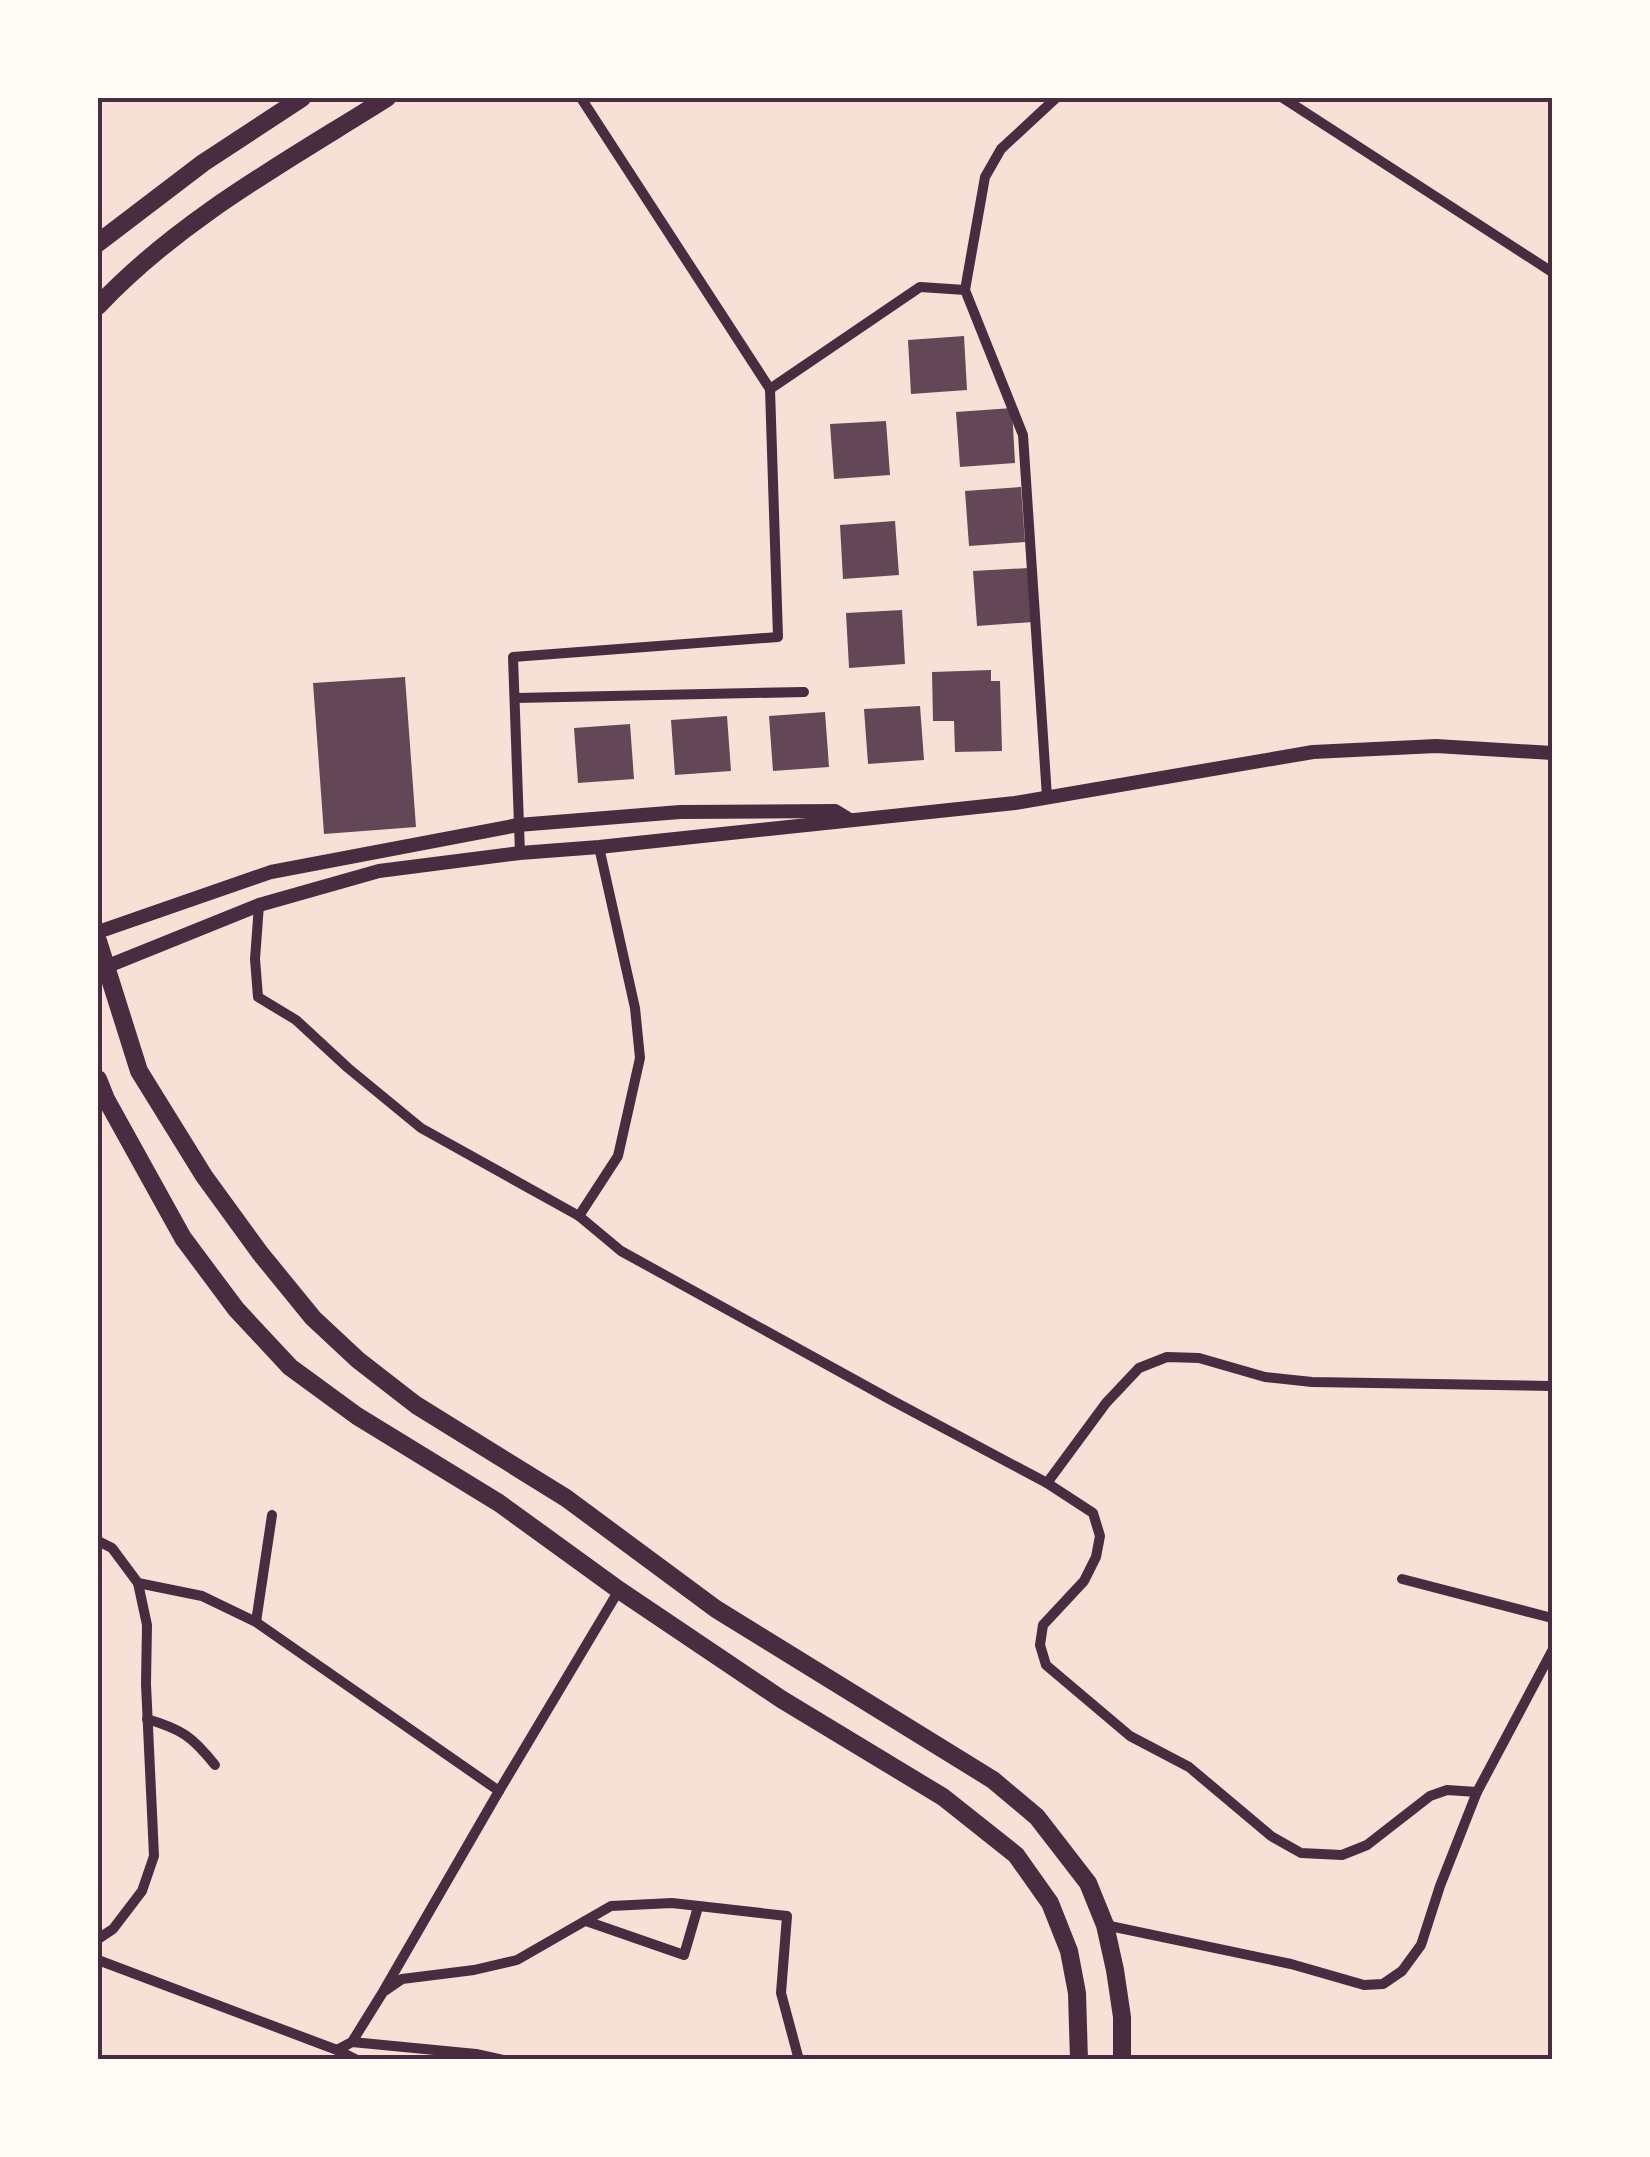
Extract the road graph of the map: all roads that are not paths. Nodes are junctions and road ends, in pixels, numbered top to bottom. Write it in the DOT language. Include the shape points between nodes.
graph roads {
  1 [pos="302,98"];
  2 [pos="387,98"];
  3 [pos="580,98"];
  4 [pos="1056,98"];
  5 [pos="1283,98"];
  6 [pos="98,243"];
  7 [pos="1552,272"];
  8 [pos="966,290"];
  9 [pos="98,306"];
  10 [pos="770,389"];
  11 [pos="804,692"];
  12 [pos="516,698"];
  13 [pos="1552,753"];
  14 [pos="1048,797"];
  15 [pos="848,820"];
  16 [pos="518,825"];
  17 [pos="599,847"];
  18 [pos="520,853"];
  19 [pos="259,905"];
  20 [pos="98,932"];
  21 [pos="98,941"];
  22 [pos="101,968"];
  23 [pos="98,1079"];
  24 [pos="579,1216"];
  25 [pos="1552,1386"];
  26 [pos="1047,1483"];
  27 [pos="272,1514"];
  28 [pos="98,1541"];
  29 [pos="1402,1579"];
  30 [pos="138,1582"];
  31 [pos="619,1590"];
  32 [pos="1552,1618"];
  33 [pos="256,1622"];
  34 [pos="1552,1651"];
  35 [pos="147,1719"];
  36 [pos="215,1765"];
  37 [pos="499,1791"];
  38 [pos="1477,1792"];
  39 [pos="698,1907"];
  40 [pos="586,1921"];
  41 [pos="1105,1925"];
  42 [pos="98,1939"];
  43 [pos="98,1960"];
  44 [pos="383,1992"];
  45 [pos="352,2042"];
  46 [pos="337,2050"];
  47 [pos="356,2060"];
  48 [pos="503,2060"];
  49 [pos="799,2060"];
  50 [pos="1080,2060"];
  51 [pos="1122,2060"];
  1 -- 6 [label="main road"];
  2 -- 9 [label="main road" via="210,208"];
  3 -- 10 [label="street"];
  4 -- 8 [label="street" via="1001,148 985,177"];
  5 -- 7 [label="street"];
  8 -- 10 [label="street" via="920,287"];
  8 -- 14 [label="street" via="1023,435"];
  10 -- 12 [label="street" via="778,637 513,657"];
  11 -- 12 [label="street"];
  12 -- 16 [label="street"];
  13 -- 14 [label="street" via="1436,746 1313,752"];
  14 -- 15 [label="street"];
  15 -- 16 [label="street" via="835,811 680,812"];
  15 -- 17 [label="street"];
  16 -- 18 [label="street"];
  16 -- 20 [label="street" via="271,872"];
  17 -- 18 [label="street"];
  17 -- 24 [label="street" via="640,1058 618,1156"];
  18 -- 19 [label="street" via="379,870"];
  19 -- 22 [label="street"];
  19 -- 24 [label="street" via="258,998 296,1020 421,1128"];
  21 -- 22 [label="main road"];
  22 -- 41 [label="main road" via="139,1071 204,1176 313,1318 416,1405 566,1498 716,1609 993,1780 1068,1855"];
  23 -- 31 [label="main road" via="183,1238 290,1366"];
  24 -- 26 [label="street" via="621,1251"];
  25 -- 26 [label="street" via="1312,1382 1167,1357 1139,1368"];
  26 -- 38 [label="street" via="1093,1513 1100,1536 1084,1581 1043,1625 1046,1665 1130,1736 1189,1767 1301,1853 1342,1856 1430,1796"];
  27 -- 33 [label="street"];
  28 -- 30 [label="street" via="112,1548"];
  29 -- 32 [label="street"];
  30 -- 33 [label="street" via="202,1596"];
  30 -- 35 [label="street" via="147,1625"];
  31 -- 37 [label="street"];
  31 -- 50 [label="main road" via="781,1699 943,1796 1016,1855 1050,1904 1069,1951"];
  33 -- 37 [label="street"];
  34 -- 38 [label="street"];
  35 -- 36 [label="street" via="177,1728"];
  35 -- 42 [label="street" via="154,1856 142,1891"];
  37 -- 44 [label="street"];
  38 -- 41 [label="street" via="1421,1945 1402,1972 1383,1984"];
  39 -- 40 [label="street" via="622,1904"];
  39 -- 40 [label="street" via="684,1955"];
  39 -- 49 [label="street" via="787,1916 781,1993"];
  40 -- 44 [label="street" via="517,1960 402,1979"];
  41 -- 51 [label="main road" via="1122,2017"];
  43 -- 46 [label="street"];
  44 -- 45 [label="street"];
  45 -- 46 [label="street"];
  45 -- 48 [label="street"];
  46 -- 47 [label="street"];
}
